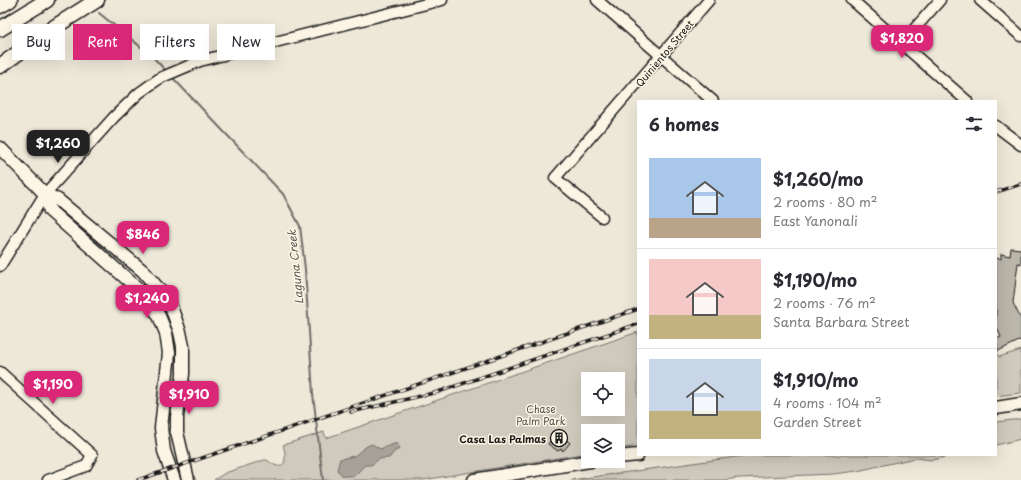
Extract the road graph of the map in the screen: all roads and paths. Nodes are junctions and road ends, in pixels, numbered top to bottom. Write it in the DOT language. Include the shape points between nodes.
graph roads {
  1 [pos="10,0"];
  2 [pos="47,0"];
  3 [pos="98,0"];
  4 [pos="442,0"];
  5 [pos="597,0"];
  6 [pos="709,0"];
  7 [pos="852,0"];
  8 [pos="940,0"];
  9 [pos="980,0"];
  10 [pos="0,6"];
  11 [pos="0,29"];
  12 [pos="1021,36"];
  13 [pos="901,44"];
  14 [pos="660,56"];
  15 [pos="0,66"];
  16 [pos="712,100"];
  17 [pos="966,100"];
  18 [pos="997,127"];
  19 [pos="1021,145"];
  20 [pos="0,148"];
  21 [pos="44,194"];
  22 [pos="602,217"];
  23 [pos="0,266"];
  24 [pos="0,372"];
  25 [pos="1021,404"];
  26 [pos="997,408"];
  27 [pos="637,455"];
  28 [pos="625,456"];
  29 [pos="581,462"];
  30 [pos="48,480"];
  31 [pos="174,480"];
  32 [pos="188,480"];
  33 [pos="474,480"];
  1 -- 10 [label="highway"];
  2 -- 11 [label="highway"];
  3 -- 15 [label="highway"];
  4 -- 21 [label="street" via="200,61 160,78 139,93 114,117"];
  5 -- 14 [label="street"];
  6 -- 14 [label="street, Quinientos Street"];
  7 -- 13 [label="street"];
  8 -- 13 [label="street"];
  9 -- 12 [label="street"];
  13 -- 17 [label="street"];
  14 -- 16 [label="street"];
  14 -- 22 [label="street, Quinientos Street" via="556,178"];
  18 -- 19 [label="street"];
  20 -- 21 [label="main road"];
  21 -- 23 [label="street"];
  21 -- 31 [label="main road" via="50,211 145,295 159,316 166,333 169,353 161,433"];
  21 -- 32 [label="main road" via="58,200 143,271 169,301 182,346 183,374 177,432"];
  24 -- 30 [label="street" via="92,455 86,466"];
  25 -- 26 [label="main road"];
  27 -- 28 [label="main road"];
  29 -- 33 [label="main road"];
}
